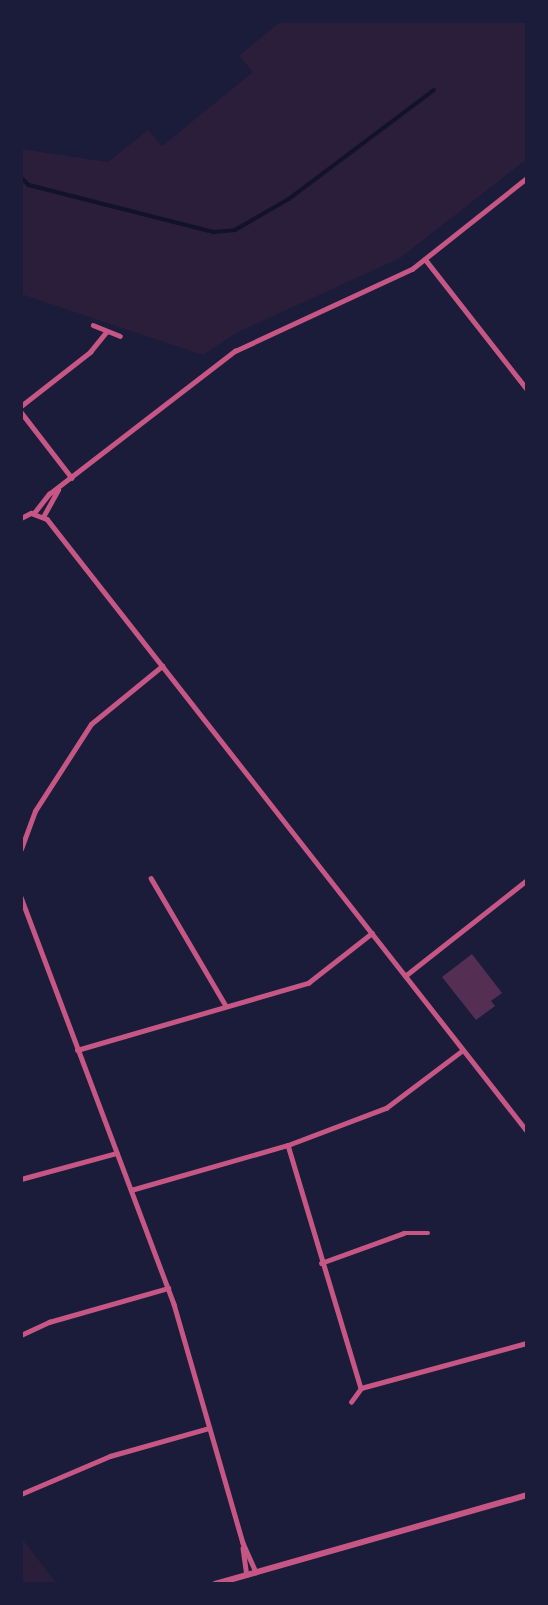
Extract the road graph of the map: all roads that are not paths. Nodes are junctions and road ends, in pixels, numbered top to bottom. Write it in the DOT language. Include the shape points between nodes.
graph roads {
  1 [pos="527,178"];
  2 [pos="425,259"];
  3 [pos="93,325"];
  4 [pos="106,332"];
  5 [pos="120,336"];
  6 [pos="527,389"];
  7 [pos="21,406"];
  8 [pos="21,412"];
  9 [pos="72,478"];
  10 [pos="58,489"];
  11 [pos="33,513"];
  12 [pos="44,517"];
  13 [pos="21,518"];
  14 [pos="162,666"];
  15 [pos="21,849"];
  16 [pos="150,878"];
  17 [pos="527,880"];
  18 [pos="21,897"];
  19 [pos="22,909"];
  20 [pos="372,933"];
  21 [pos="405,976"];
  22 [pos="226,1006"];
  23 [pos="77,1050"];
  24 [pos="463,1050"];
  25 [pos="527,1131"];
  26 [pos="288,1145"];
  27 [pos="117,1153"];
  28 [pos="21,1180"];
  29 [pos="131,1189"];
  30 [pos="428,1233"];
  31 [pos="321,1264"];
  32 [pos="168,1288"];
  33 [pos="21,1335"];
  34 [pos="527,1343"];
  35 [pos="361,1388"];
  36 [pos="351,1402"];
  37 [pos="209,1428"];
  38 [pos="21,1494"];
  39 [pos="527,1495"];
  40 [pos="243,1543"];
  41 [pos="256,1572"];
  42 [pos="247,1575"];
  43 [pos="215,1584"];
  1 -- 2 [label="street"];
  2 -- 6 [label="street"];
  2 -- 9 [label="street" via="399,276 235,351"];
  3 -- 4 [label="street"];
  4 -- 5 [label="street"];
  4 -- 7 [label="street" via="90,352"];
  8 -- 9 [label="street"];
  9 -- 10 [label="street"];
  10 -- 11 [label="street"];
  10 -- 12 [label="street"];
  11 -- 12 [label="street"];
  11 -- 13 [label="street"];
  12 -- 14 [label="street"];
  14 -- 15 [label="street" via="91,724 34,811"];
  14 -- 20 [label="street"];
  16 -- 22 [label="street"];
  17 -- 21 [label="street"];
  18 -- 19 [label="street"];
  19 -- 23 [label="street"];
  20 -- 21 [label="street"];
  20 -- 22 [label="street" via="308,983"];
  21 -- 24 [label="street"];
  22 -- 23 [label="street"];
  23 -- 27 [label="street"];
  24 -- 25 [label="street"];
  24 -- 26 [label="street" via="386,1108"];
  26 -- 29 [label="street"];
  26 -- 31 [label="street"];
  27 -- 28 [label="street"];
  27 -- 29 [label="street"];
  29 -- 32 [label="street"];
  30 -- 31 [label="street" via="404,1233"];
  31 -- 35 [label="street"];
  32 -- 33 [label="street" via="49,1322"];
  32 -- 37 [label="street"];
  34 -- 35 [label="street"];
  35 -- 36 [label="street"];
  37 -- 38 [label="street" via="110,1456"];
  37 -- 40 [label="street"];
  39 -- 41 [label="street"];
  40 -- 41 [label="street"];
  40 -- 42 [label="street"];
  41 -- 42 [label="street"];
  42 -- 43 [label="street"];
}
